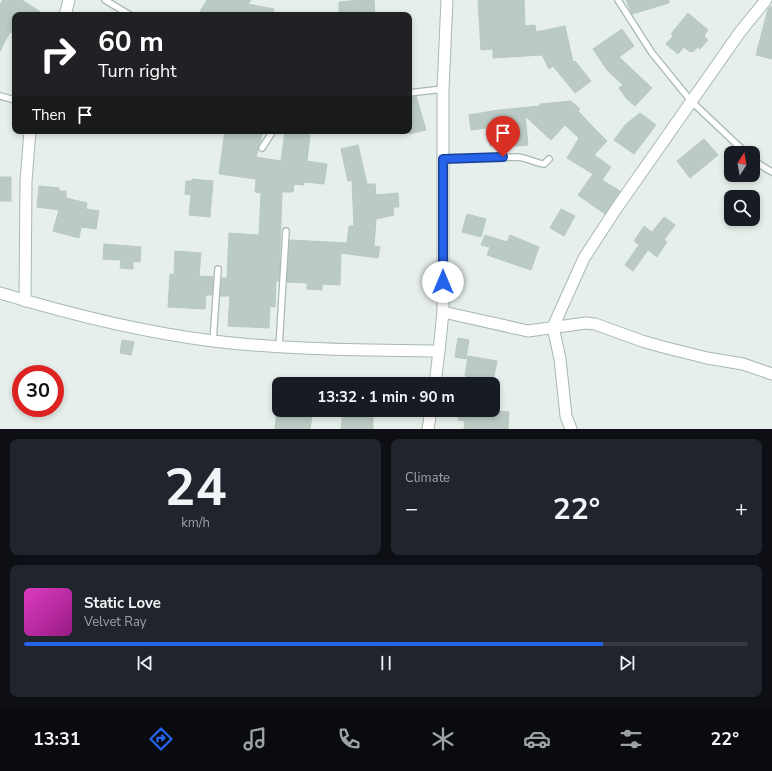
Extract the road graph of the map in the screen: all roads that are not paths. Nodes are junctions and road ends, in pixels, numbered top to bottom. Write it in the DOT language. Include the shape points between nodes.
graph roads {
  1 [pos="69,0"];
  2 [pos="105,0"];
  3 [pos="447,0"];
  4 [pos="618,0"];
  5 [pos="766,0"];
  6 [pos="113,2"];
  7 [pos="66,12"];
  8 [pos="126,12"];
  9 [pos="443,89"];
  10 [pos="412,93"];
  11 [pos="0,96"];
  12 [pos="12,99"];
  13 [pos="691,101"];
  14 [pos="30,134"];
  15 [pos="271,134"];
  16 [pos="739,146"];
  17 [pos="262,148"];
  18 [pos="443,159"];
  19 [pos="549,159"];
  20 [pos="760,164"];
  21 [pos="772,172"];
  22 [pos="286,231"];
  23 [pos="218,269"];
  24 [pos="0,293"];
  25 [pos="26,301"];
  26 [pos="443,312"];
  27 [pos="552,327"];
  28 [pos="213,341"];
  29 [pos="279,347"];
  30 [pos="440,351"];
  31 [pos="772,374"];
  32 [pos="436,377"];
  33 [pos="430,417"];
  34 [pos="428,429"];
  35 [pos="571,429"];
  1 -- 7 [label="street"];
  2 -- 6 [label="lane"];
  3 -- 9 [label="street"];
  4 -- 13 [label="lane" via="652,53"];
  5 -- 13 [label="street"];
  6 -- 8 [label="lane"];
  9 -- 10 [label="lane"];
  9 -- 18 [label="street"];
  11 -- 12 [label="lane"];
  13 -- 16 [label="lane"];
  13 -- 27 [label="street" via="584,258"];
  14 -- 25 [label="street" via="26,181"];
  15 -- 17 [label="lane"];
  18 -- 19 [label="lane" via="518,157 544,164"];
  18 -- 26 [label="street"];
  20 -- 21 [label="lane"];
  22 -- 29 [label="lane"];
  23 -- 28 [label="lane"];
  24 -- 25 [label="street"];
  25 -- 28 [label="street" via="149,332"];
  26 -- 27 [label="street" via="528,331"];
  26 -- 30 [label="street"];
  27 -- 31 [label="street" via="594,324 656,345 742,364"];
  27 -- 35 [label="street" via="560,359 566,416"];
  28 -- 29 [label="street"];
  29 -- 30 [label="street" via="314,350"];
  30 -- 32 [label="street"];
  33 -- 34 [label="street"];
}
